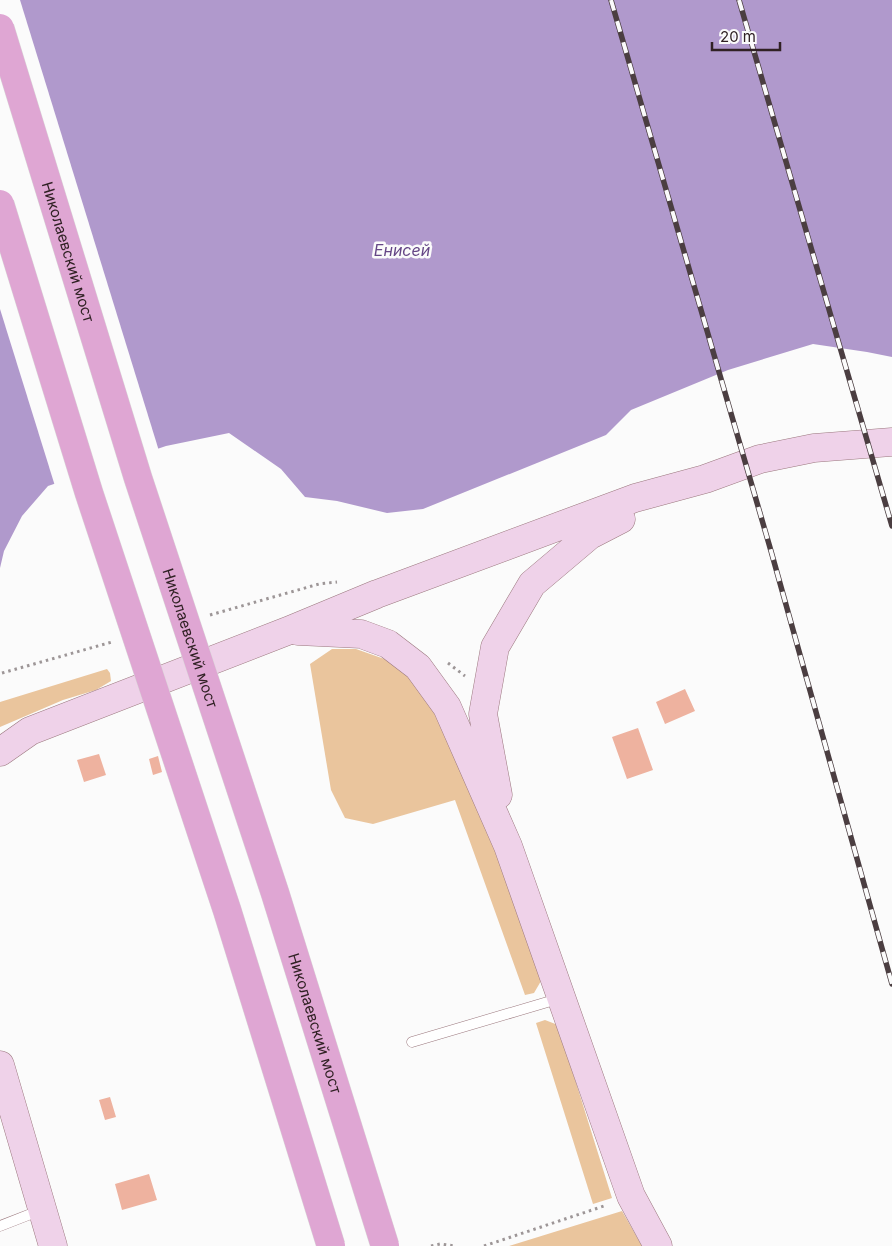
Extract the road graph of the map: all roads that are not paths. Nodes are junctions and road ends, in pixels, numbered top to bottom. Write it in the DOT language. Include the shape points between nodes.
graph roads {
  1 [pos="0,28"];
  2 [pos="0,204"];
  3 [pos="892,442"];
  4 [pos="705,479"];
  5 [pos="290,630"];
  6 [pos="0,752"];
  7 [pos="508,846"];
  8 [pos="562,998"];
  9 [pos="412,1042"];
  10 [pos="0,1065"];
  11 [pos="42,1210"];
  12 [pos="0,1226"];
  13 [pos="53,1246"];
  14 [pos="331,1246"];
  15 [pos="385,1246"];
  16 [pos="658,1246"];
  1 -- 15 [label="main road, Николаевский мост, bridge" via="138,478"];
  2 -- 14 [label="main road, bridge" via="89,493 227,910"];
  3 -- 4 [label="main road" via="814,448 760,459"];
  4 -- 5 [label="main road" via="635,498 377,594"];
  4 -- 7 [label="main road" via="590,535 532,584 495,647 483,714"];
  5 -- 6 [label="main road" via="30,731"];
  5 -- 7 [label="main road" via="362,634 388,644 418,667 447,707"];
  7 -- 8 [label="main road"];
  8 -- 9 [label="lane"];
  8 -- 16 [label="main road" via="631,1196"];
  10 -- 11 [label="main road"];
  11 -- 12 [label="lane"];
  11 -- 13 [label="main road"];
}
